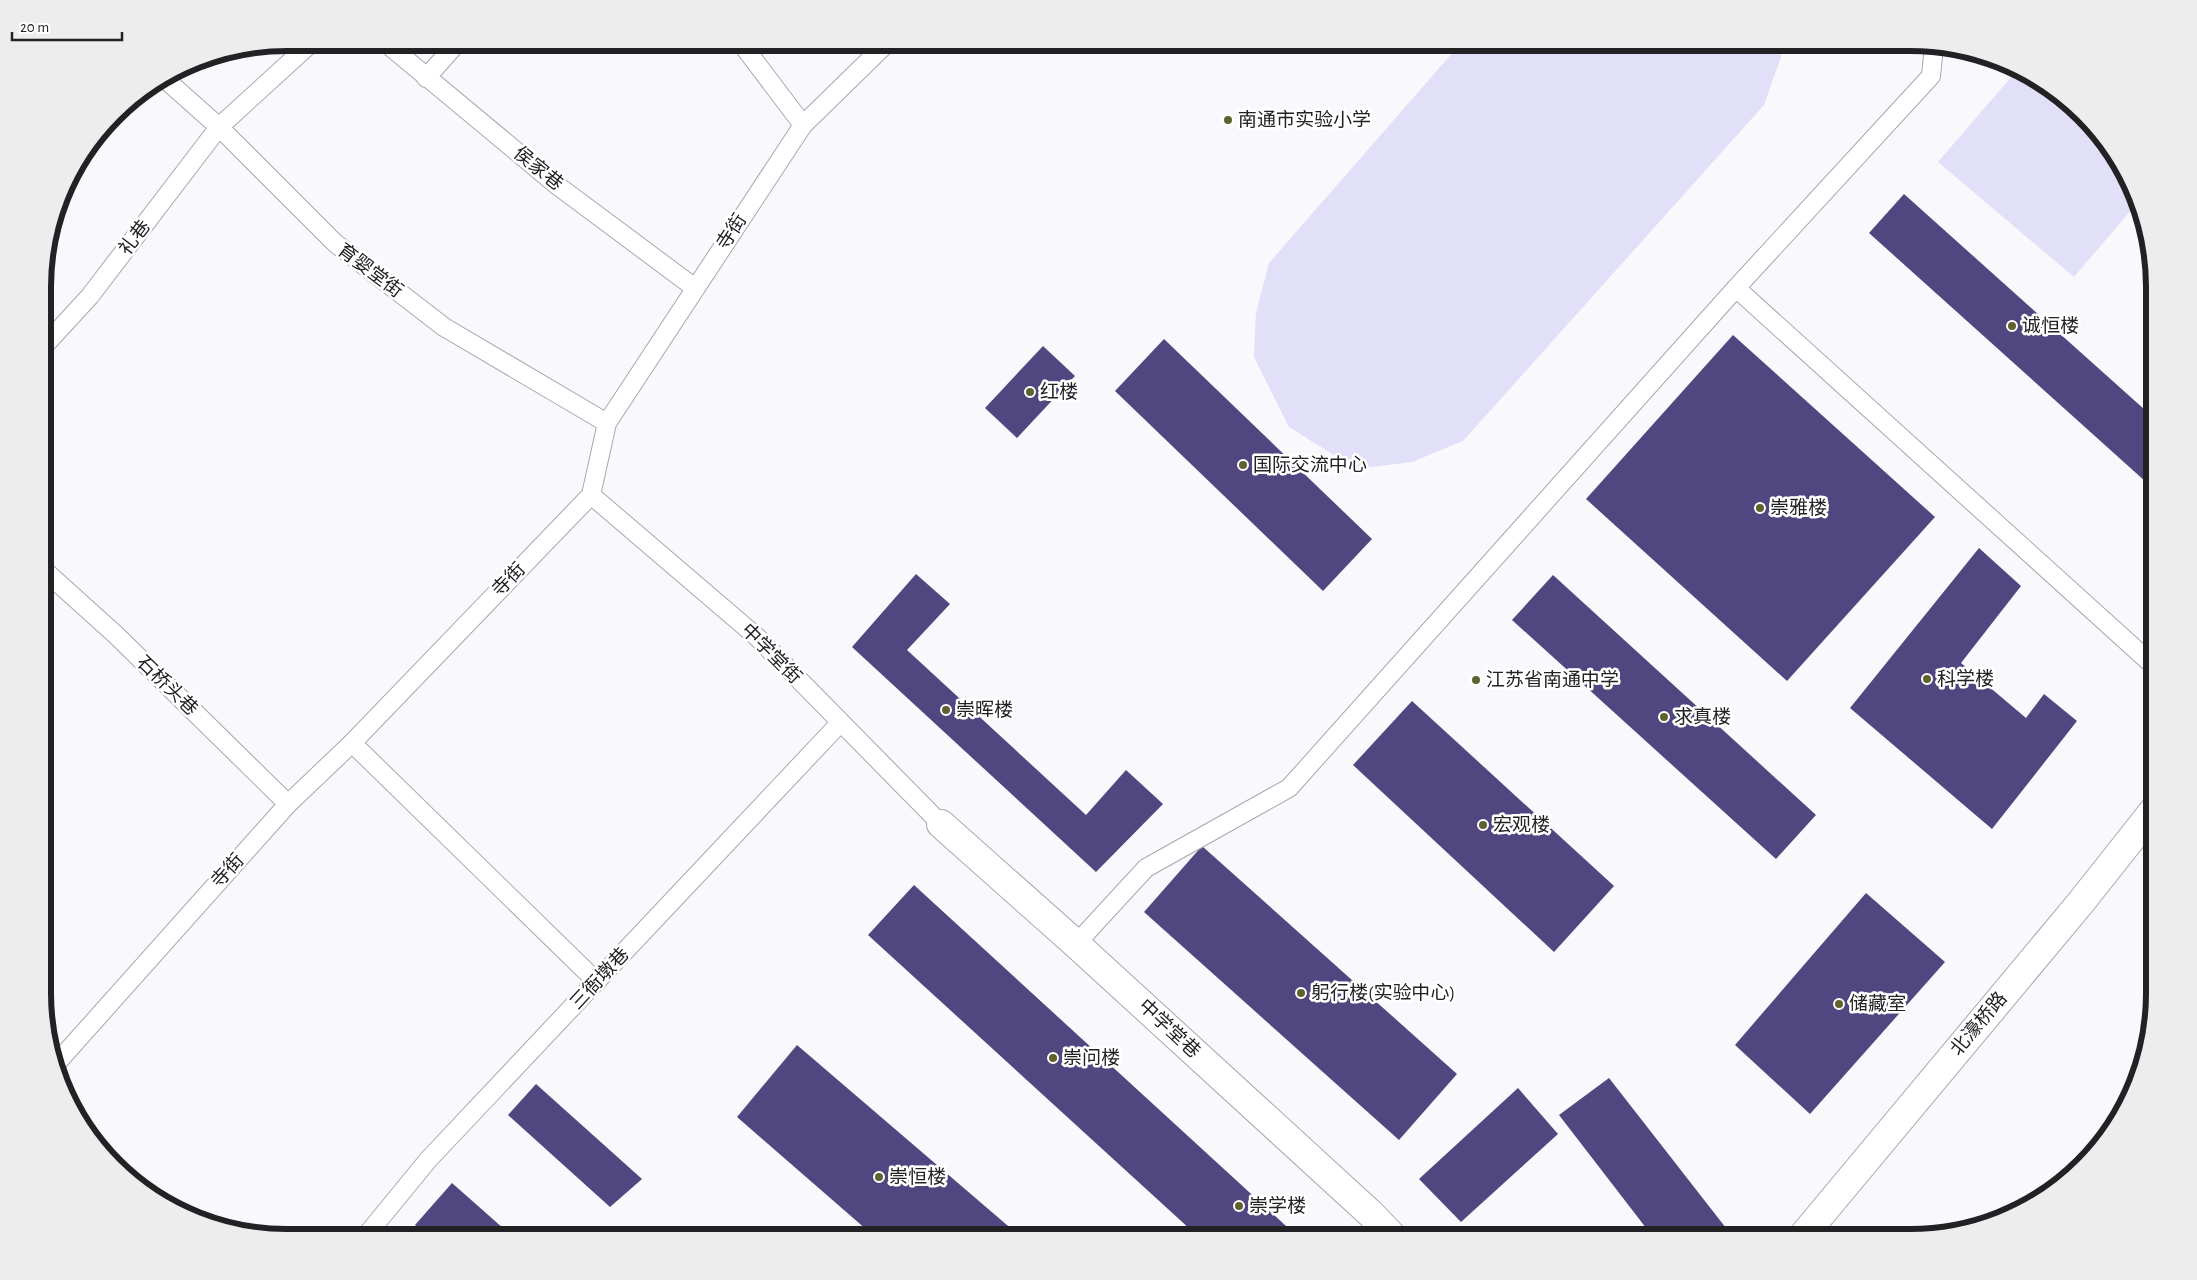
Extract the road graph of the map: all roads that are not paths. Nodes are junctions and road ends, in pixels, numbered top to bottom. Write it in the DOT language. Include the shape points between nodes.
graph roads {
  1 [pos="301,51"];
  2 [pos="396,51"];
  3 [pos="449,51"];
  4 [pos="748,51"];
  5 [pos="878,51"];
  6 [pos="1933,52"];
  7 [pos="426,78"];
  8 [pos="169,83"];
  9 [pos="803,125"];
  10 [pos="219,126"];
  11 [pos="695,288"];
  12 [pos="1736,288"];
  13 [pos="51,337"];
  14 [pos="607,423"];
  15 [pos="591,495"];
  16 [pos="51,577"];
  17 [pos="2146,659"];
  18 [pos="840,723"];
  19 [pos="352,743"];
  20 [pos="288,804"];
  21 [pos="2146,820"];
  22 [pos="941,824"];
  23 [pos="1076,944"];
  24 [pos="597,982"];
  25 [pos="61,1059"];
  26 [pos="372,1229"];
  27 [pos="1384,1229"];
  28 [pos="1809,1229"];
  1 -- 10 [label="lane"];
  2 -- 7 [label="lane, 侯家巷"];
  3 -- 7 [label="lane"];
  4 -- 9 [label="lane"];
  5 -- 9 [label="lane, 寺街"];
  6 -- 12 [label="lane" via="1931,76"];
  7 -- 11 [label="lane, 侯家巷" via="558,186"];
  8 -- 10 [label="lane, 育婴堂街"];
  9 -- 11 [label="lane, 寺街"];
  10 -- 13 [label="lane, 礼巷" via="90,296"];
  10 -- 14 [label="lane, 育婴堂街" via="334,243 444,327"];
  11 -- 14 [label="lane, 寺街"];
  12 -- 17 [label="lane"];
  12 -- 23 [label="lane" via="1289,788 1146,868"];
  14 -- 15 [label="lane, 寺街"];
  15 -- 18 [label="lane, 中学堂街" via="757,637"];
  15 -- 19 [label="lane, 寺街"];
  16 -- 20 [label="lane, 石桥头巷" via="116,636"];
  18 -- 22 [label="lane, 中学堂街"];
  18 -- 24 [label="lane, 三衙墩巷"];
  19 -- 20 [label="lane, 寺街"];
  19 -- 24 [label="lane"];
  20 -- 25 [label="lane, 寺街"];
  21 -- 28 [label="street, 北濠桥路"];
  22 -- 23 [label="street, 中学堂巷"];
  23 -- 27 [label="street, 中学堂巷"];
  24 -- 26 [label="lane, 三衙墩巷" via="428,1160"];
}
